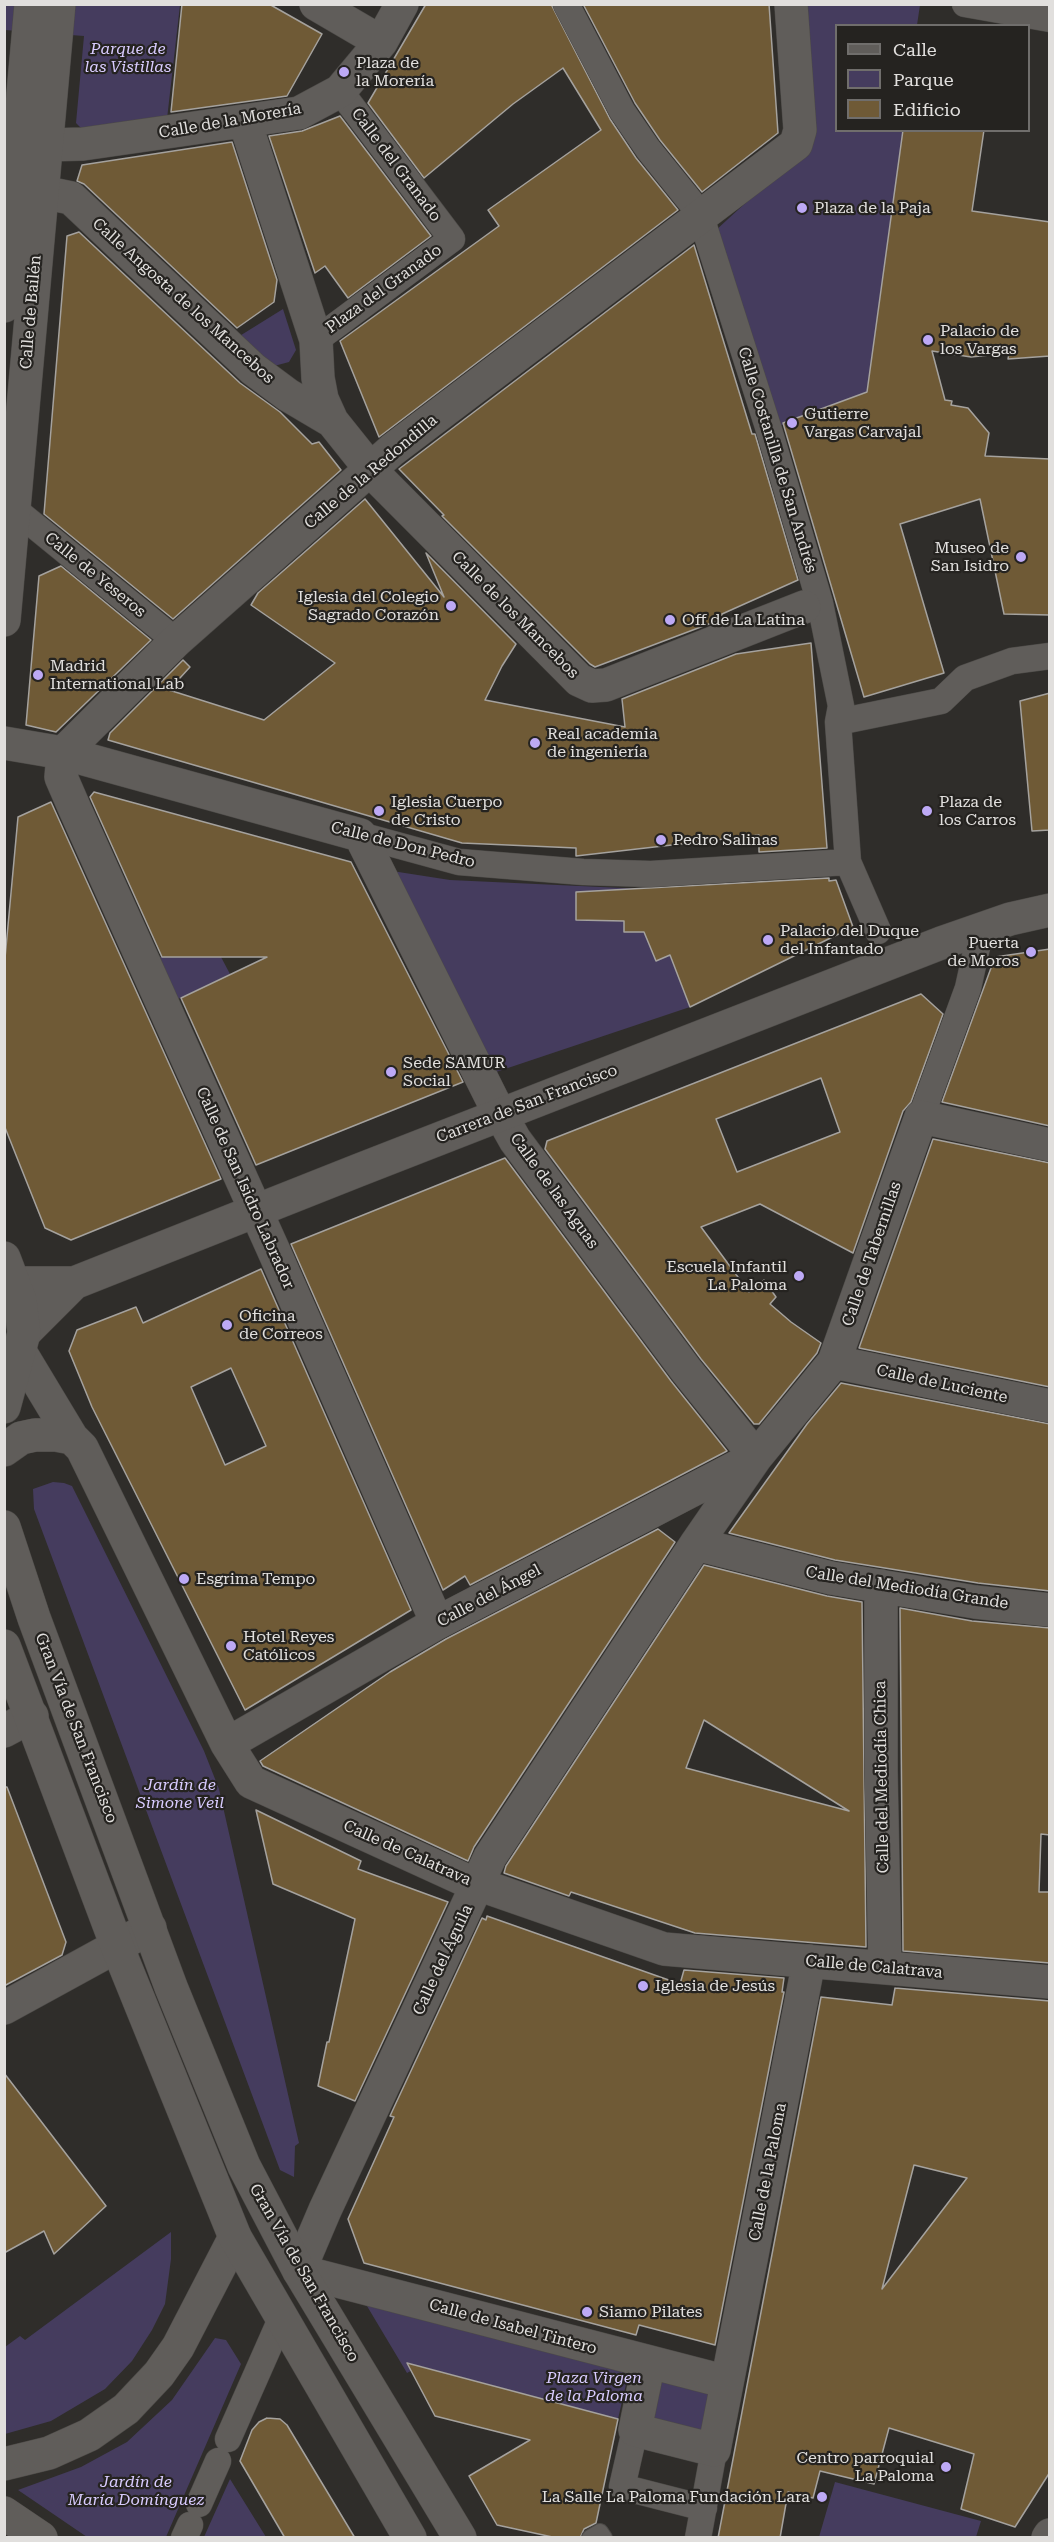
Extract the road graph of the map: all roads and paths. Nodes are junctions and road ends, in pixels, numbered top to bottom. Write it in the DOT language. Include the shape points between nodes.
graph roads {
  1 [pos="316,4"];
  2 [pos="402,4"];
  3 [pos="566,4"];
  4 [pos="791,4"];
  5 [pos="965,4"];
  6 [pos="44,19"];
  7 [pos="1050,20"];
  8 [pos="381,42"];
  9 [pos="340,91"];
  10 [pos="245,122"];
  11 [pos="23,154"];
  12 [pos="42,192"];
  13 [pos="700,217"];
  14 [pos="453,239"];
  15 [pos="4,306"];
  16 [pos="316,340"];
  17 [pos="332,421"];
  18 [pos="370,469"];
  19 [pos="14,509"];
  20 [pos="812,605"];
  21 [pos="4,620"];
  22 [pos="176,641"];
  23 [pos="1050,656"];
  24 [pos="839,714"];
  25 [pos="4,743"];
  26 [pos="63,753"];
  27 [pos="360,836"];
  28 [pos="848,862"];
  29 [pos="1050,909"];
  30 [pos="981,928"];
  31 [pos="878,931"];
  32 [pos="500,1114"];
  33 [pos="921,1117"];
  34 [pos="1050,1145"];
  35 [pos="255,1212"];
  36 [pos="7,1274"];
  37 [pos="74,1283"];
  38 [pos="16,1347"];
  39 [pos="834,1362"];
  40 [pos="1050,1406"];
  41 [pos="4,1407"];
  42 [pos="72,1438"];
  43 [pos="4,1450"];
  44 [pos="756,1457"];
  45 [pos="4,1527"];
  46 [pos="696,1544"];
  47 [pos="881,1586"];
  48 [pos="1050,1610"];
  49 [pos="437,1623"];
  50 [pos="4,1646"];
  51 [pos="18,1723"];
  52 [pos="227,1744"];
  53 [pos="478,1885"];
  54 [pos="150,1928"];
  55 [pos="117,1946"];
  56 [pos="808,1961"];
  57 [pos="885,1968"];
  58 [pos="1050,1982"];
  59 [pos="4,2008"];
  60 [pos="235,2237"];
  61 [pos="299,2271"];
  62 [pos="281,2319"];
  63 [pos="649,2362"];
  64 [pos="727,2382"];
  65 [pos="635,2430"];
  66 [pos="714,2450"];
  67 [pos="4,2464"];
  68 [pos="704,2508"];
  69 [pos="4,2513"];
  70 [pos="191,2522"];
  71 [pos="41,2538"];
  72 [pos="410,2538"];
  73 [pos="460,2538"];
  74 [pos="590,2538"];
  75 [pos="604,2538"];
  76 [pos="698,2538"];
  1 -- 8 [label="street"];
  2 -- 8 [label="street, Calle de la Morería"];
  3 -- 13 [label="street, Calle Costanilla de San Andrés" via="622,111"];
  4 -- 13 [label="street, Calle de la Redondilla" via="800,130 796,144"];
  5 -- 7 [label="street"];
  6 -- 11 [label="street, Calle de Bailén"];
  8 -- 9 [label="street, Calle de la Morería"];
  9 -- 10 [label="street, Calle de la Morería" via="299,113"];
  9 -- 14 [label="street, Calle del Granado"];
  10 -- 11 [label="street, Calle de la Morería"];
  10 -- 16 [label="street"];
  11 -- 12 [label="street, Calle de Bailén"];
  11 -- 15 [label="street, Calle de Bailén"];
  12 -- 17 [label="street, Calle Angosta de los Mancebos" via="71,198 254,369"];
  12 -- 19 [label="street, Calle de Bailén"];
  13 -- 18 [label="street, Calle de la Redondilla"];
  13 -- 20 [label="street, Calle Costanilla de San Andrés" via="770,430"];
  14 -- 16 [label="street, Plaza del Granado"];
  16 -- 17 [label="street" via="322,399"];
  17 -- 18 [label="street, Calle Angosta de los Mancebos"];
  18 -- 20 [label="street, Calle de los Mancebos" via="579,680 592,686 606,685"];
  18 -- 22 [label="street, Calle de la Redondilla"];
  19 -- 21 [label="street, Calle de Bailén"];
  19 -- 22 [label="street, Calle de Yeseros"];
  20 -- 24 [label="street, Calle Costanilla de San Andrés"];
  22 -- 26 [label="street, Calle de la Redondilla"];
  23 -- 24 [label="street" via="1012,662 965,678 941,701"];
  24 -- 28 [label="street"];
  25 -- 26 [label="street, Calle de Don Pedro"];
  26 -- 27 [label="street, Calle de Don Pedro"];
  26 -- 35 [label="street, Calle de San Isidro Labrador" via="61,777"];
  27 -- 28 [label="street, Calle de Don Pedro" via="459,862 583,872 651,874"];
  27 -- 32 [label="street, Calle de las Aguas"];
  28 -- 31 [label="street"];
  29 -- 30 [label="street, Carrera de San Francisco"];
  30 -- 32 [label="street, Carrera de San Francisco"];
  30 -- 33 [label="street, Calle de Tabernillas" via="968,988"];
  32 -- 35 [label="street, Carrera de San Francisco"];
  32 -- 44 [label="street, Calle de las Aguas" via="515,1140 672,1351"];
  33 -- 34 [label="street"];
  33 -- 39 [label="street, Calle de Tabernillas"];
  35 -- 37 [label="street, Carrera de San Francisco"];
  35 -- 49 [label="street, Calle de San Isidro Labrador"];
  36 -- 37 [label="street, Carrera de San Francisco"];
  36 -- 38 [label="street" via="20,1300"];
  37 -- 38 [label="street, Carrera de San Francisco"];
  38 -- 41 [label="street"];
  38 -- 42 [label="street, Calle de Calatrava"];
  39 -- 40 [label="street, Calle de Luciente"];
  39 -- 44 [label="street, Calle de Tabernillas"];
  42 -- 43 [label="street" via="35,1435 21,1438"];
  42 -- 52 [label="street, Calle de Calatrava" via="82,1448"];
  44 -- 46 [label="street, Calle de Tabernillas"];
  44 -- 49 [label="street, Calle del Ángel"];
  45 -- 54 [label="street, Gran Vía de San Francisco"];
  46 -- 47 [label="street, Calle del Mediodía Grande" via="831,1578"];
  46 -- 53 [label="street, Calle del Águila" via="490,1857"];
  47 -- 48 [label="street, Calle del Mediodía Grande"];
  47 -- 57 [label="street, Calle del Mediodía Chica"];
  49 -- 52 [label="street, Calle del Ángel"];
  50 -- 51 [label="street"];
  51 -- 55 [label="street"];
  52 -- 53 [label="street, Calle de Calatrava" via="251,1782"];
  53 -- 56 [label="street, Calle de Calatrava" via="664,1949"];
  53 -- 61 [label="street, Calle del Águila"];
  54 -- 55 [label="street"];
  54 -- 61 [label="street, Gran Vía de San Francisco" via="244,2166"];
  55 -- 59 [label="street"];
  55 -- 60 [label="street"];
  56 -- 57 [label="street, Calle de Calatrava"];
  56 -- 64 [label="street, Calle de la Paloma"];
  57 -- 58 [label="street, Calle de Calatrava"];
  60 -- 62 [label="street"];
  60 -- 67 [label="street" via="178,2347 126,2409 89,2435 49,2453"];
  61 -- 63 [label="street, Calle de Isabel Tintero"];
  61 -- 73 [label="street, Gran Vía de San Francisco"];
  62 -- 70 [label="street"];
  62 -- 72 [label="street"];
  63 -- 64 [label="street, Calle de Isabel Tintero"];
  63 -- 65 [label="street"];
  64 -- 66 [label="street, Calle de la Paloma"];
  65 -- 66 [label="street"];
  65 -- 68 [label="street" via="622,2487"];
  66 -- 68 [label="street"];
  68 -- 76 [label="street"];
  69 -- 71 [label="street"];
  74 -- 75 [label="lane" via="600,2532"];
}
